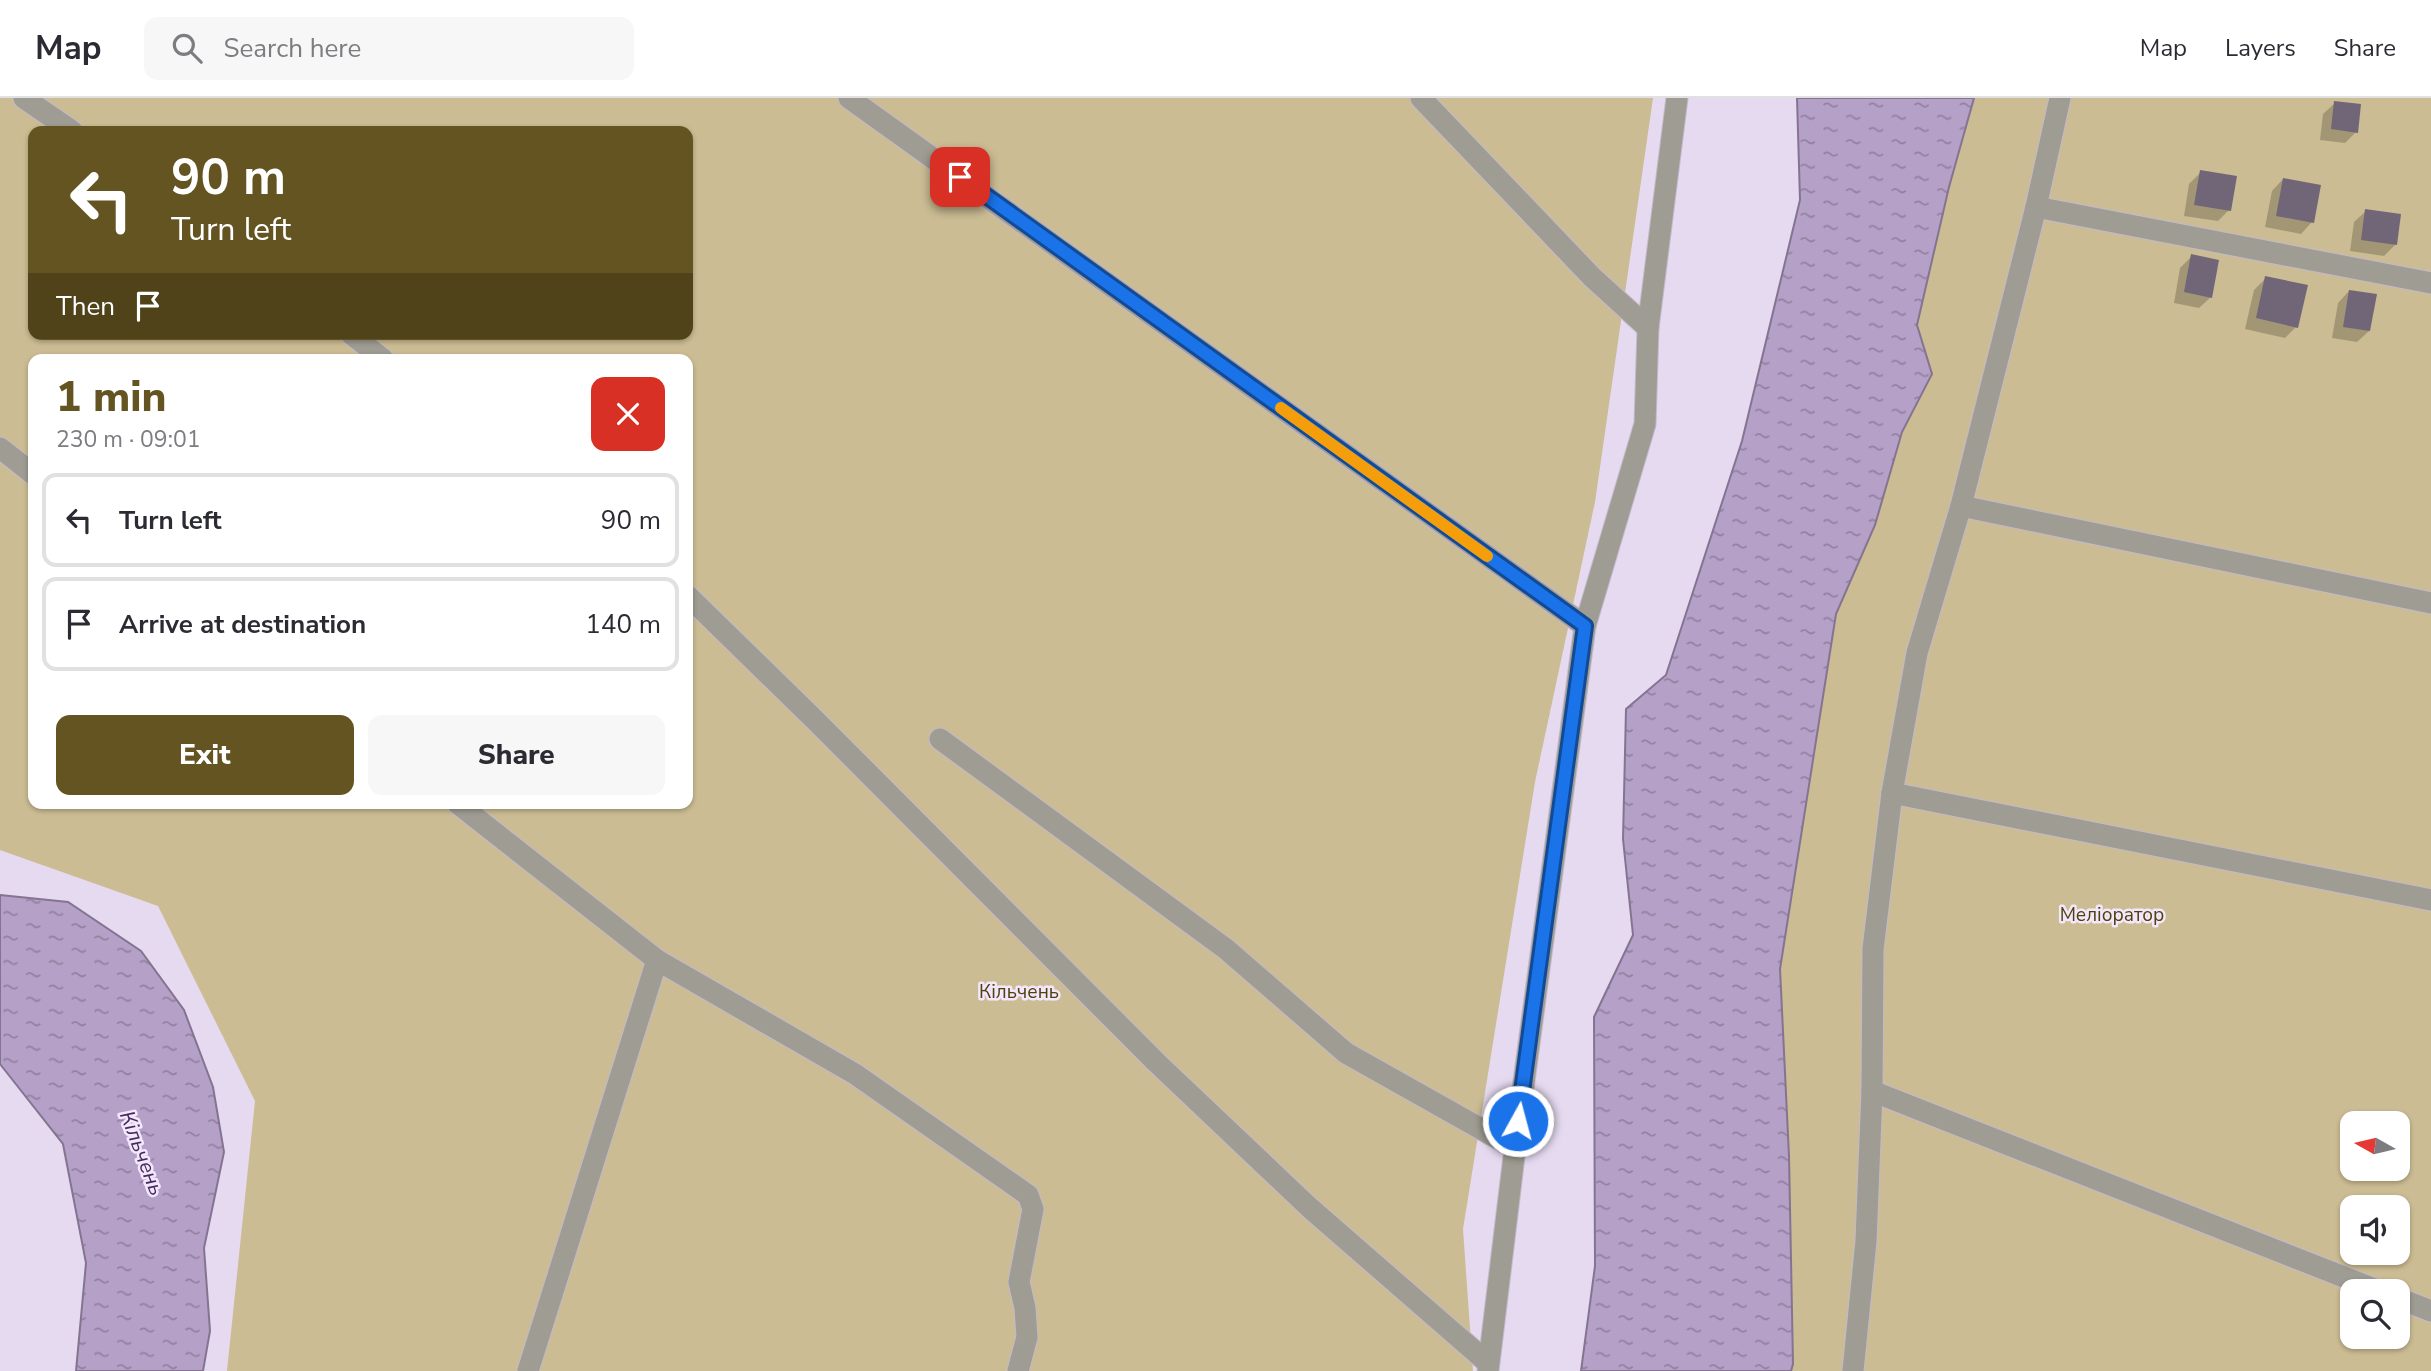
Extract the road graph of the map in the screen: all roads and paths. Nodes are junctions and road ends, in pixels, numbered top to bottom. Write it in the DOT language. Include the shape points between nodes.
graph roads {
  1 [pos="24,98"];
  2 [pos="849,98"];
  3 [pos="1421,98"];
  4 [pos="1677,98"];
  5 [pos="2060,98"];
  6 [pos="65,126"];
  7 [pos="2036,207"];
  8 [pos="2431,283"];
  9 [pos="1648,328"];
  10 [pos="359,340"];
  11 [pos="377,354"];
  12 [pos="0,448"];
  13 [pos="28,470"];
  14 [pos="1961,506"];
  15 [pos="693,601"];
  16 [pos="2431,603"];
  17 [pos="1585,626"];
  18 [pos="940,739"];
  19 [pos="1892,793"];
  20 [pos="465,809"];
  21 [pos="2431,900"];
  22 [pos="657,960"];
  23 [pos="1872,1091"];
  24 [pos="1515,1147"];
  25 [pos="2349,1279"];
  26 [pos="2410,1303"];
  27 [pos="2431,1311"];
  28 [pos="1488,1366"];
  29 [pos="528,1371"];
  30 [pos="1018,1371"];
  31 [pos="1853,1371"];
  1 -- 6 [label="street"];
  2 -- 17 [label="street"];
  3 -- 9 [label="street" via="1592,277"];
  4 -- 9 [label="street"];
  5 -- 7 [label="street"];
  7 -- 8 [label="street"];
  7 -- 14 [label="street"];
  9 -- 17 [label="street" via="1646,424"];
  10 -- 11 [label="street"];
  12 -- 13 [label="street"];
  14 -- 16 [label="street"];
  14 -- 19 [label="street" via="1917,653"];
  15 -- 28 [label="street" via="1167,1072 1310,1208"];
  17 -- 24 [label="street"];
  18 -- 24 [label="street" via="1226,949 1346,1053"];
  19 -- 21 [label="street"];
  19 -- 23 [label="street" via="1873,949"];
  20 -- 22 [label="street"];
  22 -- 29 [label="street"];
  22 -- 30 [label="street" via="855,1073 1028,1195 1033,1209 1019,1282 1027,1337"];
  23 -- 25 [label="street"];
  23 -- 31 [label="street" via="1866,1241"];
  24 -- 28 [label="street"];
  26 -- 27 [label="street"];
}
